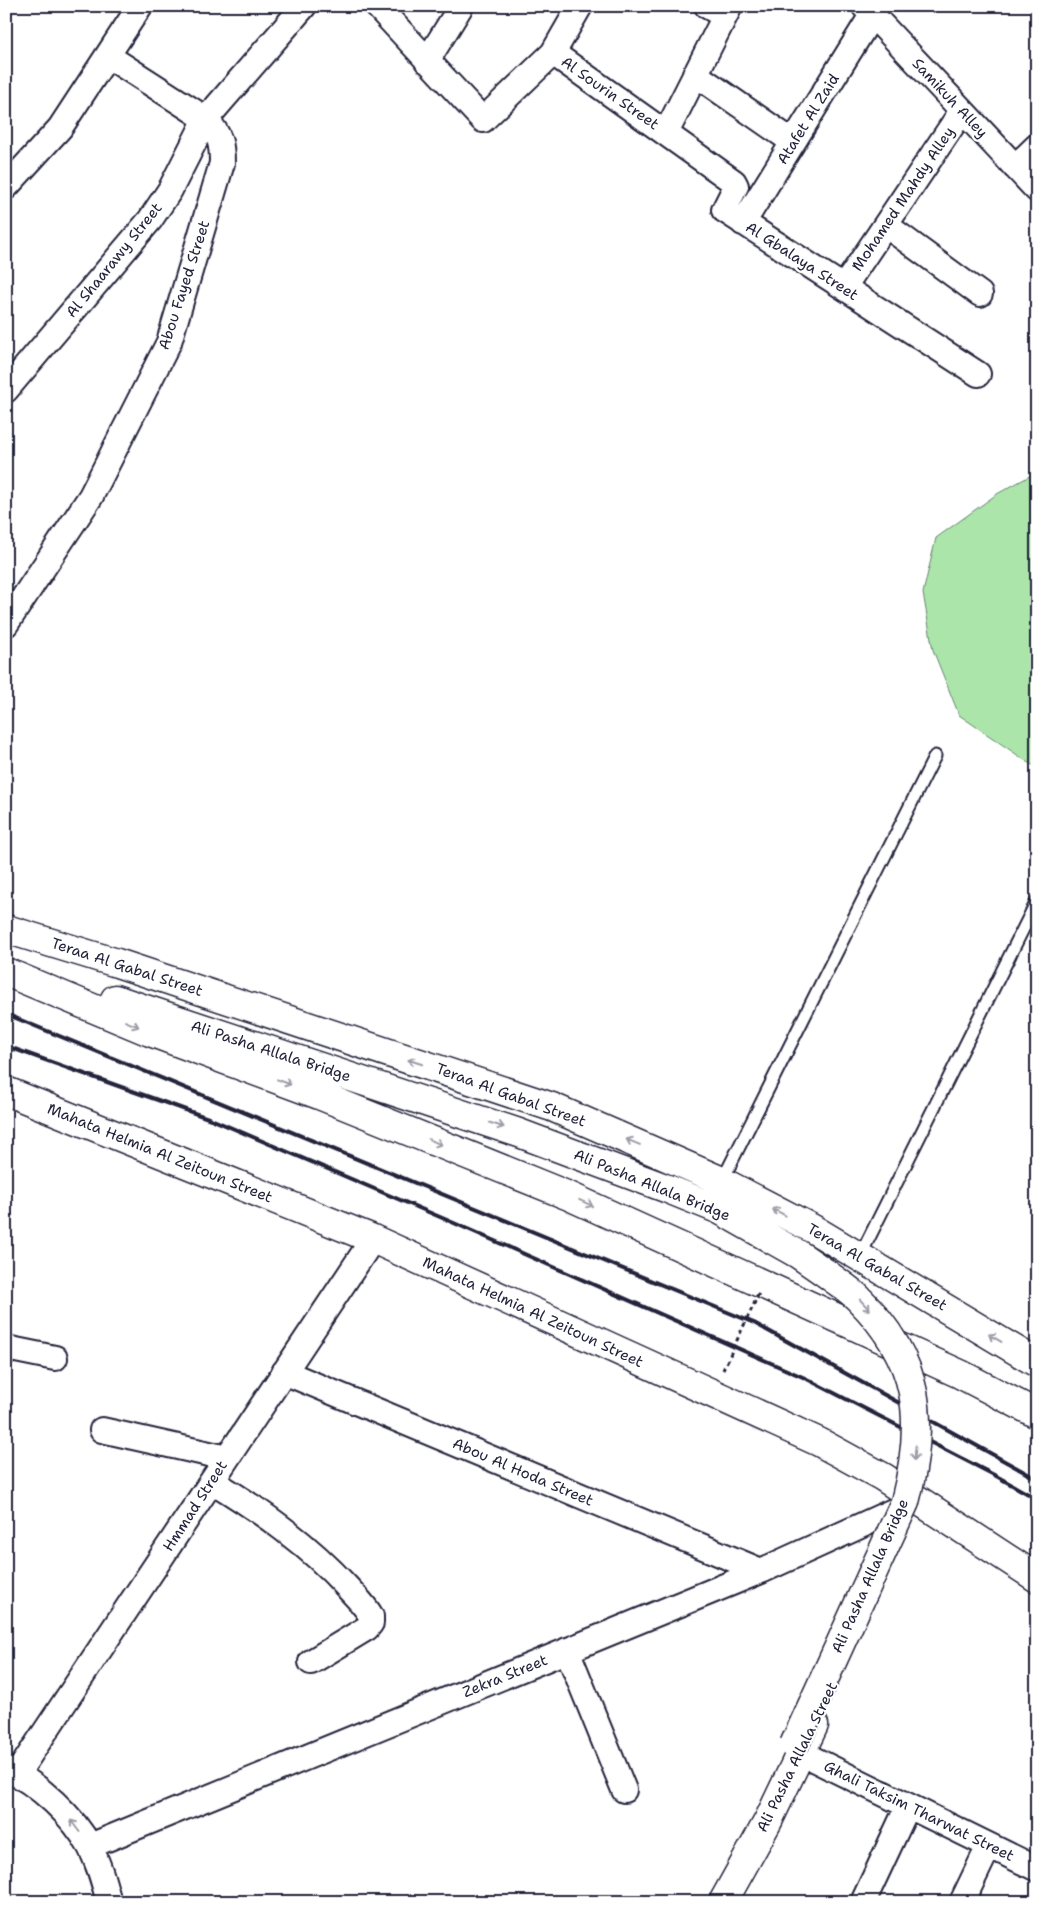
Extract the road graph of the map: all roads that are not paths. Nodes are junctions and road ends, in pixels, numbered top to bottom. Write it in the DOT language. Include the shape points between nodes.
graph roads {
  1 [pos="140,6"];
  2 [pos="304,6"];
  3 [pos="377,6"];
  4 [pos="461,6"];
  5 [pos="580,6"];
  6 [pos="721,10"];
  7 [pos="868,11"];
  8 [pos="554,53"];
  9 [pos="108,56"];
  10 [pos="427,61"];
  11 [pos="695,74"];
  12 [pos="962,111"];
  13 [pos="206,119"];
  14 [pos="666,132"];
  15 [pos="793,142"];
  16 [pos="1037,146"];
  17 [pos="1016,167"];
  18 [pos="6,187"];
  19 [pos="1037,190"];
  20 [pos="743,223"];
  21 [pos="887,226"];
  22 [pos="844,287"];
  23 [pos="980,294"];
  24 [pos="978,374"];
  25 [pos="6,390"];
  26 [pos="6,624"];
  27 [pos="935,756"];
  28 [pos="1037,901"];
  29 [pos="6,929"];
  30 [pos="6,963"];
  31 [pos="6,972"];
  32 [pos="6,1091"];
  33 [pos="722,1181"];
  34 [pos="373,1238"];
  35 [pos="860,1256"];
  36 [pos="6,1348"];
  37 [pos="55,1358"];
  38 [pos="1037,1363"];
  39 [pos="284,1372"];
  40 [pos="1037,1414"];
  41 [pos="102,1430"];
  42 [pos="227,1458"];
  43 [pos="212,1481"];
  44 [pos="917,1501"];
  45 [pos="761,1571"];
  46 [pos="1037,1578"];
  47 [pos="568,1650"];
  48 [pos="311,1662"];
  49 [pos="797,1749"];
  50 [pos="12,1771"];
  51 [pos="624,1790"];
  52 [pos="908,1806"];
  53 [pos="90,1846"];
  54 [pos="989,1846"];
  55 [pos="1037,1869"];
  56 [pos="726,1895"];
  57 [pos="109,1902"];
  58 [pos="863,1902"];
  59 [pos="962,1902"];
  1 -- 9 [label="street"];
  2 -- 13 [label="street, Al Shaarawy Street"];
  3 -- 10 [label="street"];
  4 -- 10 [label="street"];
  5 -- 8 [label="street"];
  6 -- 11 [label="street"];
  7 -- 12 [label="street, Samikuh Alley"];
  7 -- 15 [label="street, Atafet Al Zaid"];
  8 -- 10 [label="street" via="483,120"];
  8 -- 14 [label="street, Al Sourin Street"];
  9 -- 13 [label="street, Abou Fayed Street"];
  9 -- 18 [label="street" via="60,128"];
  11 -- 14 [label="street"];
  11 -- 15 [label="street"];
  12 -- 17 [label="street, Samikuh Alley"];
  12 -- 21 [label="street, Mohamed Mahdy Alley"];
  13 -- 25 [label="street, Al Shaarawy Street" via="170,190 150,220"];
  13 -- 26 [label="street, Abou Fayed Street" via="220,139 222,163 169,342 91,496"];
  14 -- 20 [label="street, Al Gbalaya Street" via="734,182 735,190 724,210"];
  15 -- 20 [label="street, Atafet Al Zaid"];
  16 -- 17 [label="street"];
  17 -- 19 [label="street, Samikuh Alley"];
  20 -- 22 [label="street, Al Gbalaya Street"];
  21 -- 22 [label="street, Mohamed Mahdy Alley"];
  21 -- 23 [label="street"];
  22 -- 24 [label="street, Al Gbalaya Street"];
  27 -- 33 [label="lane"];
  28 -- 35 [label="lane"];
  33 -- 29 [label="street, Teraa Al Gabal Street, one-way" via="552,1107"];
  30 -- 49 [label="street, Ali Pasha Allala Bridge, one-way, bridge" via="519,1133 668,1189 720,1210 798,1254 856,1296 882,1324 902,1357 914,1392 918,1428 914,1468 905,1502"];
  31 -- 40 [label="street, one-way" via="150,1032 329,1099 569,1196 960,1374"];
  32 -- 34 [label="street, Mahata Helmia Al Zeitoun Street"];
  35 -- 33 [label="street, Teraa Al Gabal Street, one-way"];
  34 -- 39 [label="street, Hmmad Street"];
  34 -- 44 [label="street, Mahata Helmia Al Zeitoun Street" via="819,1442 883,1477"];
  38 -- 35 [label="street, Teraa Al Gabal Street, one-way"];
  36 -- 37 [label="street"];
  39 -- 42 [label="street, Hmmad Street"];
  39 -- 45 [label="street, Abou Al Hoda Street"];
  41 -- 42 [label="street"];
  42 -- 43 [label="street, Hmmad Street"];
  43 -- 48 [label="street" via="260,1510 296,1538 334,1572 372,1616 367,1628"];
  43 -- 50 [label="street, Hmmad Street"];
  44 -- 45 [label="street, Zekra Street"];
  44 -- 46 [label="street, Mahata Helmia Al Zeitoun Street"];
  44 -- 49 [label="street, Ali Pasha Allala Street"];
  45 -- 47 [label="street, Zekra Street"];
  47 -- 51 [label="street"];
  47 -- 53 [label="street, Zekra Street"];
  49 -- 52 [label="street, Ghali Taksim Tharwat Street"];
  49 -- 56 [label="street, Ali Pasha Allala Bridge"];
  53 -- 50 [label="street, one-way" via="59,1805"];
  52 -- 54 [label="street, Ghali Taksim Tharwat Street"];
  52 -- 58 [label="street"];
  53 -- 57 [label="street"];
  54 -- 55 [label="street, Ghali Taksim Tharwat Street"];
  54 -- 59 [label="street"];
}
